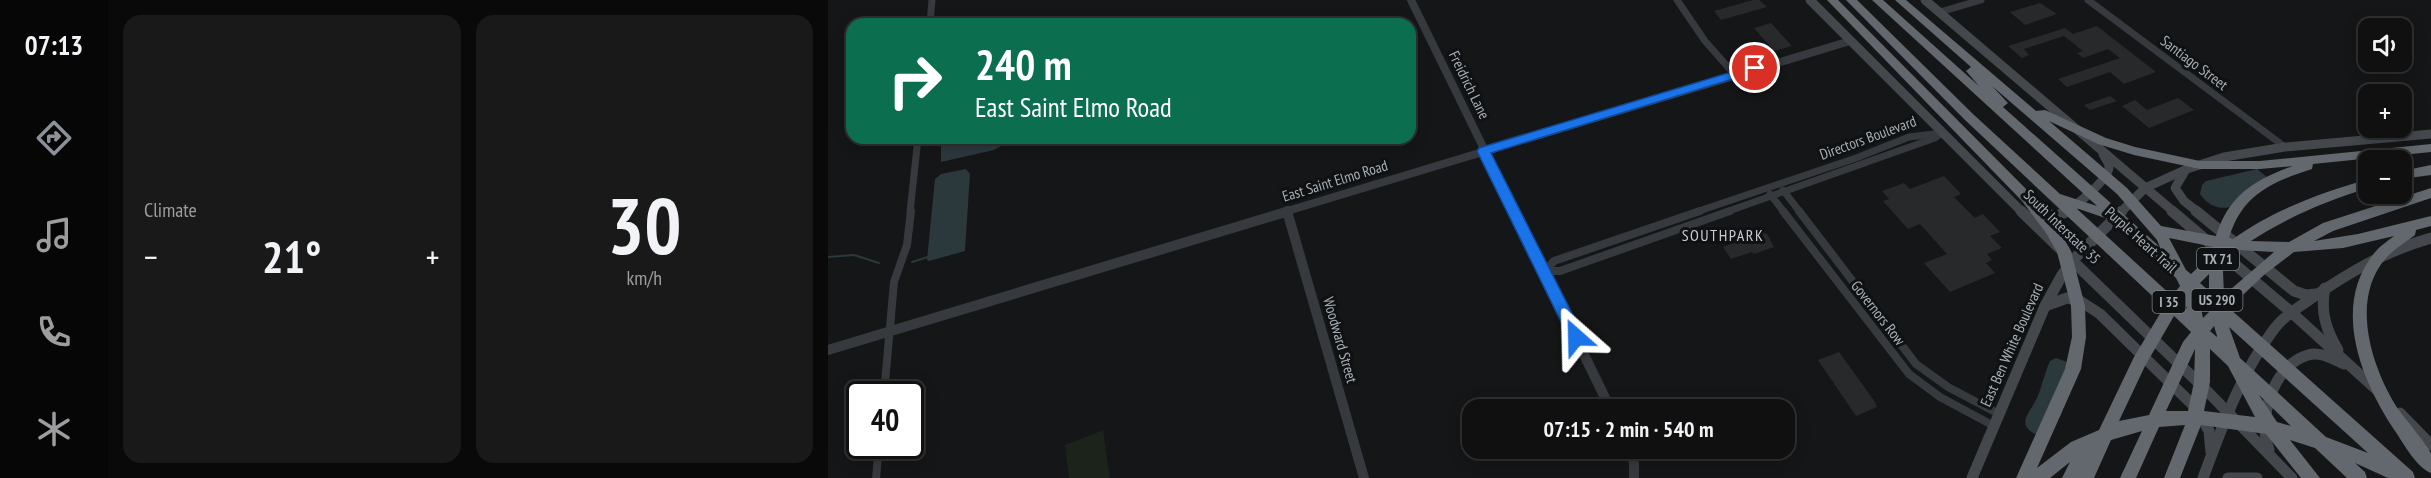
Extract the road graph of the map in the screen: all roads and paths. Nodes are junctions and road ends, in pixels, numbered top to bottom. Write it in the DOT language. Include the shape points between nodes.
graph roads {
  1 [pos="932,0"];
  2 [pos="1411,0"];
  3 [pos="1677,0"];
  4 [pos="1810,0"];
  5 [pos="1824,0"];
  6 [pos="1832,0"];
  7 [pos="1851,0"];
  8 [pos="1877,0"];
  9 [pos="1900,0"];
  10 [pos="1909,0"];
  11 [pos="1925,0"];
  12 [pos="1981,0"];
  13 [pos="2088,0"];
  14 [pos="1940,12"];
  15 [pos="930,18"];
  16 [pos="1850,41"];
  17 [pos="1734,74"];
  18 [pos="2016,98"];
  19 [pos="1969,117"];
  20 [pos="1942,133"];
  21 [pos="2431,134"];
  22 [pos="917,144"];
  23 [pos="2285,147"];
  24 [pos="2431,148"];
  25 [pos="1484,151"];
  26 [pos="2100,151"];
  27 [pos="1984,152"];
  28 [pos="2045,152"];
  29 [pos="1859,157"];
  30 [pos="2331,159"];
  31 [pos="1865,164"];
  32 [pos="2431,164"];
  33 [pos="2187,170"];
  34 [pos="2431,170"];
  35 [pos="2412,172"];
  36 [pos="2412,173"];
  37 [pos="1778,184"];
  38 [pos="2358,187"];
  39 [pos="1765,188"];
  40 [pos="2145,188"];
  41 [pos="1784,192"];
  42 [pos="2431,193"];
  43 [pos="1771,196"];
  44 [pos="2013,203"];
  45 [pos="2431,203"];
  46 [pos="1287,210"];
  47 [pos="2375,210"];
  48 [pos="2426,223"];
  49 [pos="2431,238"];
  50 [pos="2073,260"];
  51 [pos="1545,272"];
  52 [pos="2321,291"];
  53 [pos="2045,306"];
  54 [pos="2291,312"];
  55 [pos="890,331"];
  56 [pos="828,350"];
  57 [pos="2345,360"];
  58 [pos="2358,371"];
  59 [pos="885,381"];
  60 [pos="2122,396"];
  61 [pos="1606,399"];
  62 [pos="2229,413"];
  63 [pos="1999,414"];
  64 [pos="1994,426"];
  65 [pos="2147,439"];
  66 [pos="2431,445"];
  67 [pos="2212,455"];
  68 [pos="878,459"];
  69 [pos="1633,459"];
  70 [pos="2275,461"];
  71 [pos="2431,465"];
  72 [pos="876,478"];
  73 [pos="1364,478"];
  74 [pos="1634,478"];
  75 [pos="1972,478"];
  76 [pos="2024,478"];
  77 [pos="2037,478"];
  78 [pos="2070,478"];
  79 [pos="2086,478"];
  80 [pos="2128,478"];
  81 [pos="2139,478"];
  82 [pos="2172,478"];
  83 [pos="2204,478"];
  84 [pos="2228,478"];
  85 [pos="2257,478"];
  86 [pos="2292,478"];
  87 [pos="2312,478"];
  88 [pos="2359,478"];
  89 [pos="2406,478"];
  1 -- 15 [label="street"];
  2 -- 25 [label="street, Freidrich Lane"];
  3 -- 17 [label="street"];
  4 -- 16 [label="main road, South Interstate 35"];
  5 -- 19 [label="highway"];
  6 -- 27 [label="highway"];
  7 -- 19 [label="highway, Purple Heart Trail / I 35"];
  8 -- 28 [label="highway, Purple Heart Trail / I 35"];
  9 -- 18 [label="highway"];
  10 -- 28 [label="highway"];
  11 -- 14 [label="main road"];
  12 -- 14 [label="street"];
  13 -- 23 [label="street, Santiago Street"];
  14 -- 26 [label="main road"];
  16 -- 17 [label="street, East Saint Elmo Road"];
  16 -- 20 [label="main road, South Interstate 35"];
  17 -- 25 [label="street, East Saint Elmo Road"];
  18 -- 30 [label="highway" via="2072,129 2168,159 2227,165"];
  18 -- 82 [label="highway" via="2141,212 2162,237 2190,292 2203,352 2202,382 2193,424"];
  19 -- 88 [label="highway, Purple Heart Trail / I 35"];
  20 -- 29 [label="street, Directors Boulevard" via="1928,131"];
  20 -- 31 [label="street, Directors Boulevard"];
  20 -- 44 [label="main road, South Interstate 35"];
  21 -- 23 [label="main road, East Ben White Boulevard"];
  22 -- 55 [label="street" via="907,245 894,282"];
  23 -- 33 [label="main road, East Ben White Boulevard" via="2224,157"];
  24 -- 30 [label="highway, US 290"];
  25 -- 46 [label="street, East Saint Elmo Road"];
  25 -- 51 [label="street, Freidrich Lane"];
  26 -- 40 [label="main road"];
  26 -- 44 [label="main road" via="2107,160 2107,175 2065,213 2037,214"];
  27 -- 48 [label="highway" via="2051,194 2115,218 2192,238 2262,247 2312,247"];
  27 -- 76 [label="highway" via="2051,229 2064,251 2078,306 2079,337 2073,369"];
  28 -- 89 [label="highway, Purple Heart Trail / I 35"];
  29 -- 31 [label="street"];
  29 -- 37 [label="street, Directors Boulevard"];
  30 -- 87 [label="highway, US 290" via="2282,175 2255,189 2235,209 2217,254 2214,282 2220,322 2238,371 2257,406"];
  31 -- 41 [label="street, Directors Boulevard"];
  32 -- 35 [label="highway"];
  33 -- 40 [label="main road, East Ben White Boulevard"];
  33 -- 52 [label="main road" via="2175,188 2179,195 2299,294"];
  34 -- 36 [label="highway"];
  37 -- 39 [label="street, Directors Boulevard"];
  37 -- 41 [label="street, Governors Row"];
  38 -- 60 [label="highway, TX 71" via="2302,207 2264,227 2201,273 2158,329"];
  39 -- 43 [label="street, Governors Row"];
  39 -- 51 [label="street, Directors Boulevard" via="1554,261"];
  40 -- 50 [label="main road, East Ben White Boulevard"];
  40 -- 54 [label="main road"];
  41 -- 43 [label="street, Directors Boulevard"];
  41 -- 63 [label="street, Governors Row" via="1916,364 1948,387"];
  42 -- 47 [label="highway, TX 71"];
  43 -- 51 [label="street, Directors Boulevard"];
  43 -- 64 [label="street, Governors Row" via="1910,374 1940,397"];
  44 -- 50 [label="main road, South Interstate 35"];
  45 -- 47 [label="highway"];
  46 -- 55 [label="street, East Saint Elmo Road"];
  46 -- 73 [label="street, Woodward Street"];
  47 -- 65 [label="highway, TX 71" via="2328,227 2291,247 2231,296 2188,346"];
  48 -- 71 [label="highway" via="2384,248 2362,283 2359,303 2364,350 2374,378 2395,418"];
  49 -- 52 [label="main road" via="2380,255"];
  50 -- 53 [label="main road, East Ben White Boulevard"];
  50 -- 62 [label="main road, South Interstate 35"];
  51 -- 61 [label="street, Freidrich Lane"];
  52 -- 54 [label="main road"];
  52 -- 57 [label="main road" via="2325,325"];
  53 -- 63 [label="main road, East Ben White Boulevard"];
  53 -- 67 [label="main road" via="2067,298 2100,314 2197,409 2209,431"];
  54 -- 57 [label="main road"];
  54 -- 62 [label="main road" via="2254,358"];
  55 -- 56 [label="street, East Saint Elmo Road"];
  55 -- 59 [label="street"];
  57 -- 58 [label="main road"];
  58 -- 66 [label="main road"];
  58 -- 70 [label="main road" via="2330,358 2309,355 2296,360 2276,382 2262,427 2266,446"];
  60 -- 78 [label="highway"];
  60 -- 79 [label="highway, TX 71"];
  62 -- 67 [label="main road"];
  62 -- 70 [label="main road, South Interstate 35"];
  63 -- 64 [label="main road, East Ben White Boulevard"];
  64 -- 75 [label="main road, East Ben White Boulevard"];
  65 -- 80 [label="highway, TX 71"];
  65 -- 81 [label="highway"];
  67 -- 83 [label="main road"];
  68 -- 72 [label="street"];
  69 -- 74 [label="street"];
  70 -- 86 [label="main road, South Interstate 35"];
  77 -- 89 [label="highway" via="2090,439 2135,422 2200,416 2286,430"];
  84 -- 85 [label="main road"];
}
